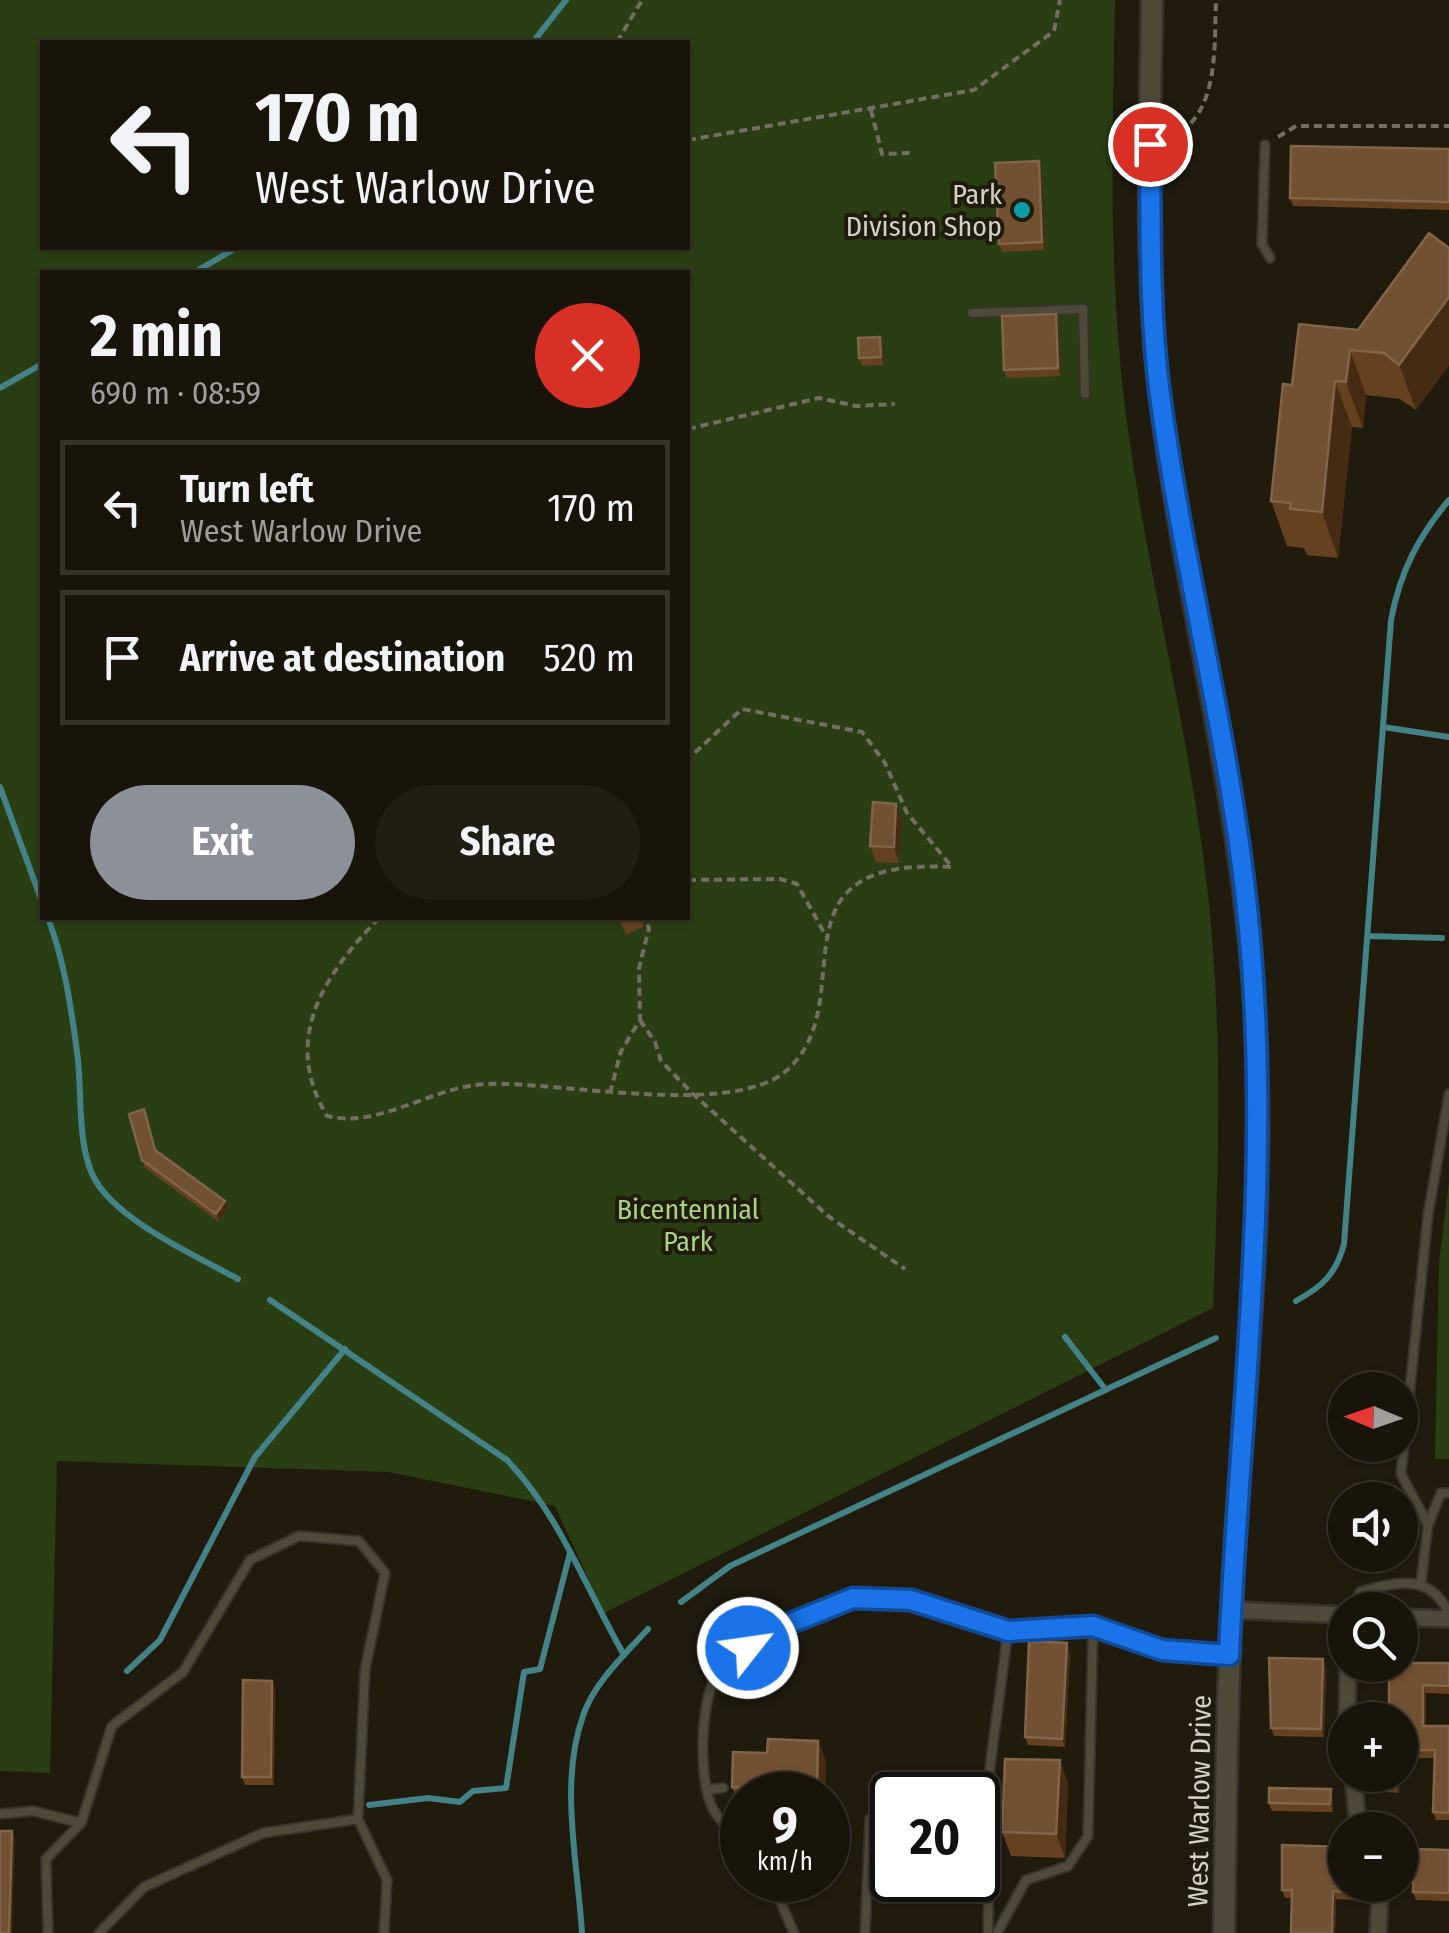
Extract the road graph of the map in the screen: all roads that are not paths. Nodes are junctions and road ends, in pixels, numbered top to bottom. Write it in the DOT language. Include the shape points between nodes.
graph roads {
  1 [pos="1152,0"];
  2 [pos="1265,145"];
  3 [pos="1270,258"];
  4 [pos="972,312"];
  5 [pos="1085,394"];
  6 [pos="1449,1094"];
  7 [pos="1449,1493"];
  8 [pos="1428,1524"];
  9 [pos="1421,1583"];
  10 [pos="1360,1592"];
  11 [pos="1230,1610"];
  12 [pos="1328,1614"];
  13 [pos="1449,1616"];
  14 [pos="1418,1617"];
  15 [pos="1093,1626"];
  16 [pos="1008,1631"];
  17 [pos="1229,1655"];
  18 [pos="990,1772"];
  19 [pos="720,1788"];
  20 [pos="706,1790"];
  21 [pos="0,1814"];
  22 [pos="720,1818"];
  23 [pos="358,1819"];
  24 [pos="870,1819"];
  25 [pos="81,1823"];
  26 [pos="781,1902"];
  27 [pos="989,1902"];
  28 [pos="1380,1902"];
  29 [pos="48,1933"];
  30 [pos="99,1933"];
  31 [pos="384,1933"];
  32 [pos="794,1933"];
  33 [pos="865,1933"];
  34 [pos="988,1933"];
  35 [pos="996,1933"];
  36 [pos="1224,1933"];
  37 [pos="1378,1933"];
  1 -- 11 [label="street, West Warlow Drive" via="1151,289 1160,394 1237,836 1256,1018 1258,1178"];
  2 -- 3 [label="lane" via="1262,244"];
  4 -- 5 [label="lane" via="1083,309"];
  6 -- 8 [label="lane" via="1428,1215 1401,1474"];
  7 -- 8 [label="lane" via="1441,1494"];
  8 -- 9 [label="lane"];
  9 -- 10 [label="lane" via="1393,1582"];
  9 -- 13 [label="lane" via="1441,1596"];
  11 -- 12 [label="street"];
  11 -- 17 [label="street, West Warlow Drive"];
  13 -- 14 [label="street"];
  15 -- 16 [label="lane"];
  15 -- 17 [label="lane" via="1162,1650"];
  15 -- 35 [label="lane" via="1088,1836 1068,1866 1026,1880"];
  16 -- 18 [label="lane"];
  16 -- 20 [label="lane" via="911,1600 853,1598 776,1629 721,1667 703,1716"];
  17 -- 36 [label="street, West Warlow Drive"];
  19 -- 20 [label="lane"];
  20 -- 22 [label="lane"];
  21 -- 25 [label="lane" via="33,1811"];
  23 -- 25 [label="lane" via="365,1670 386,1572 359,1541 300,1536 250,1560 183,1672 112,1726"];
  23 -- 30 [label="lane" via="264,1833 144,1888"];
  23 -- 31 [label="lane" via="387,1880"];
  24 -- 33 [label="lane"];
  25 -- 29 [label="lane" via="46,1859"];
  26 -- 32 [label="lane"];
  27 -- 34 [label="lane"];
  28 -- 37 [label="street"];
}
